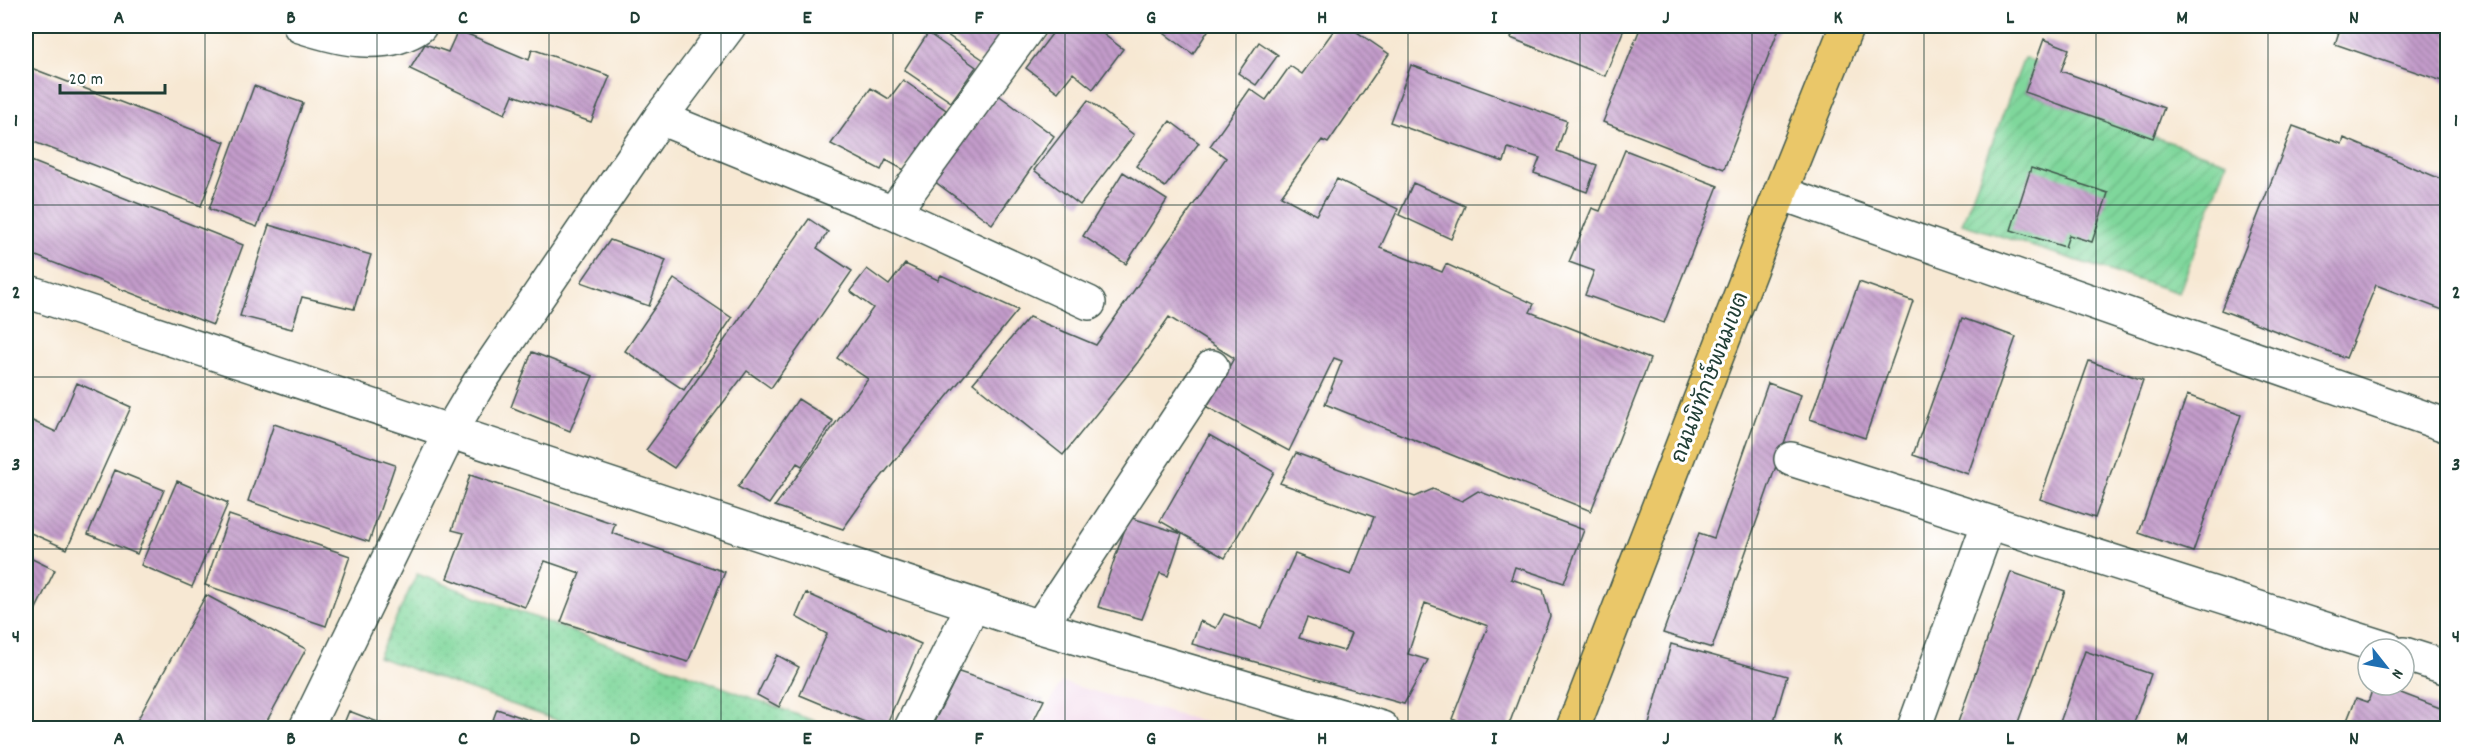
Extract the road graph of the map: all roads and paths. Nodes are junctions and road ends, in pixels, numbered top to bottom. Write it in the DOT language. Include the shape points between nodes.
graph roads {
  1 [pos="300,26"];
  2 [pos="420,26"];
  3 [pos="729,26"];
  4 [pos="1029,26"];
  5 [pos="1847,26"];
  6 [pos="660,118"];
  7 [pos="1780,193"];
  8 [pos="893,213"];
  9 [pos="26,291"];
  10 [pos="1089,303"];
  11 [pos="1212,367"];
  12 [pos="2448,426"];
  13 [pos="450,432"];
  14 [pos="1791,459"];
  15 [pos="1989,522"];
  16 [pos="973,606"];
  17 [pos="1040,627"];
  18 [pos="2356,639"];
  19 [pos="2416,658"];
  20 [pos="2448,668"];
  21 [pos="306,729"];
  22 [pos="911,729"];
  23 [pos="1382,729"];
  24 [pos="1573,729"];
  25 [pos="1914,729"];
  1 -- 2 [label="street" via="367,41 407,35"];
  3 -- 6 [label="street"];
  4 -- 8 [label="street"];
  5 -- 7 [label="main road, ถนนพิทักษ์พนมเขต"];
  6 -- 8 [label="street"];
  6 -- 13 [label="street" via="479,383"];
  7 -- 12 [label="street"];
  7 -- 24 [label="main road, ถนนพิทักษ์พนมเขต"];
  8 -- 10 [label="street"];
  9 -- 13 [label="street"];
  11 -- 17 [label="street"];
  13 -- 16 [label="street"];
  13 -- 21 [label="street"];
  14 -- 15 [label="street"];
  15 -- 18 [label="street"];
  15 -- 25 [label="street"];
  16 -- 17 [label="street"];
  16 -- 22 [label="street"];
  17 -- 23 [label="street"];
  19 -- 20 [label="street"];
}
